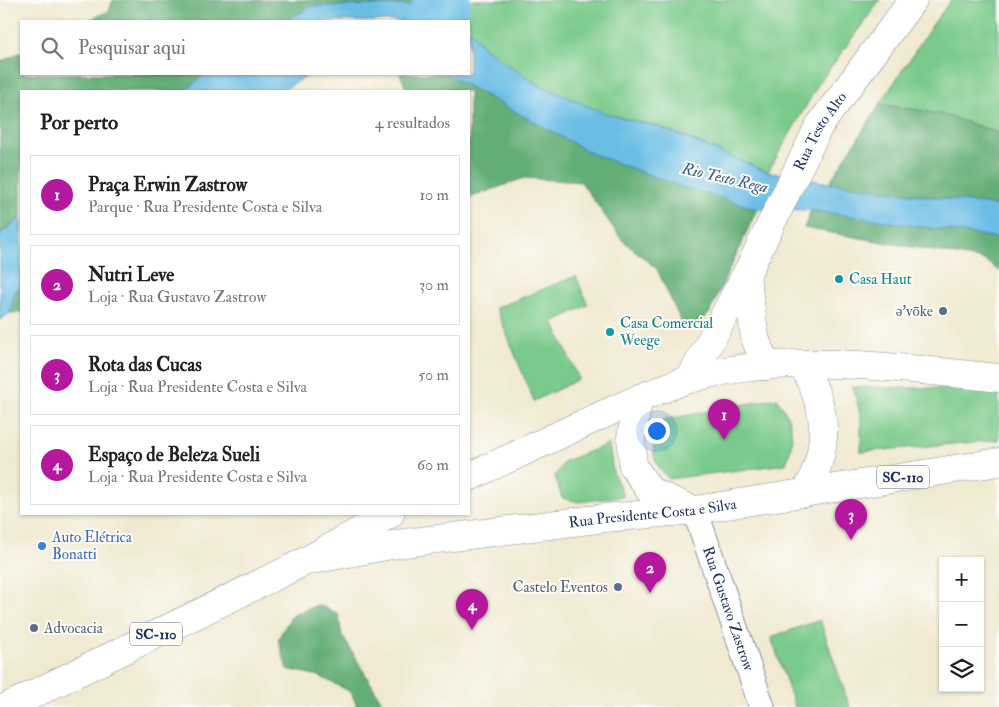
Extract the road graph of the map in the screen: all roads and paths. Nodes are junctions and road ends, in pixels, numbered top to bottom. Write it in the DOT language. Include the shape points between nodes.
graph roads {
  1 [pos="913,0"];
  2 [pos="746,275"];
  3 [pos="802,365"];
  4 [pos="766,366"];
  5 [pos="999,378"];
  6 [pos="690,379"];
  7 [pos="639,398"];
  8 [pos="999,462"];
  9 [pos="470,477"];
  10 [pos="806,493"];
  11 [pos="695,510"];
  12 [pos="388,515"];
  13 [pos="306,561"];
  14 [pos="40,699"];
  15 [pos="7,707"];
  16 [pos="762,707"];
  1 -- 2 [label="main road, Rua Testo Alto" via="819,126"];
  2 -- 4 [label="main road" via="756,338"];
  2 -- 6 [label="main road, Rua Testo Alto"];
  3 -- 4 [label="main road"];
  3 -- 5 [label="main road" via="849,365"];
  3 -- 10 [label="main road" via="815,387 824,434 819,468"];
  4 -- 6 [label="main road"];
  6 -- 7 [label="main road"];
  7 -- 9 [label="main road"];
  7 -- 11 [label="main road" via="631,437 632,466 650,491"];
  8 -- 10 [label="main road, Rua Presidente Costa e Silva / SC-110"];
  10 -- 11 [label="main road, Rua Presidente Costa e Silva / SC-110"];
  11 -- 13 [label="main road, Rua Presidente Costa e Silva / SC-110" via="397,544"];
  11 -- 16 [label="street, Rua Gustavo Zastrow"];
  12 -- 13 [label="main road, Rua Presidente Costa e Silva / SC-110"];
  13 -- 14 [label="main road, Rua Presidente Costa e Silva / SC-110"];
  14 -- 15 [label="main road, Rua Presidente Costa e Silva / SC-110"];
}
